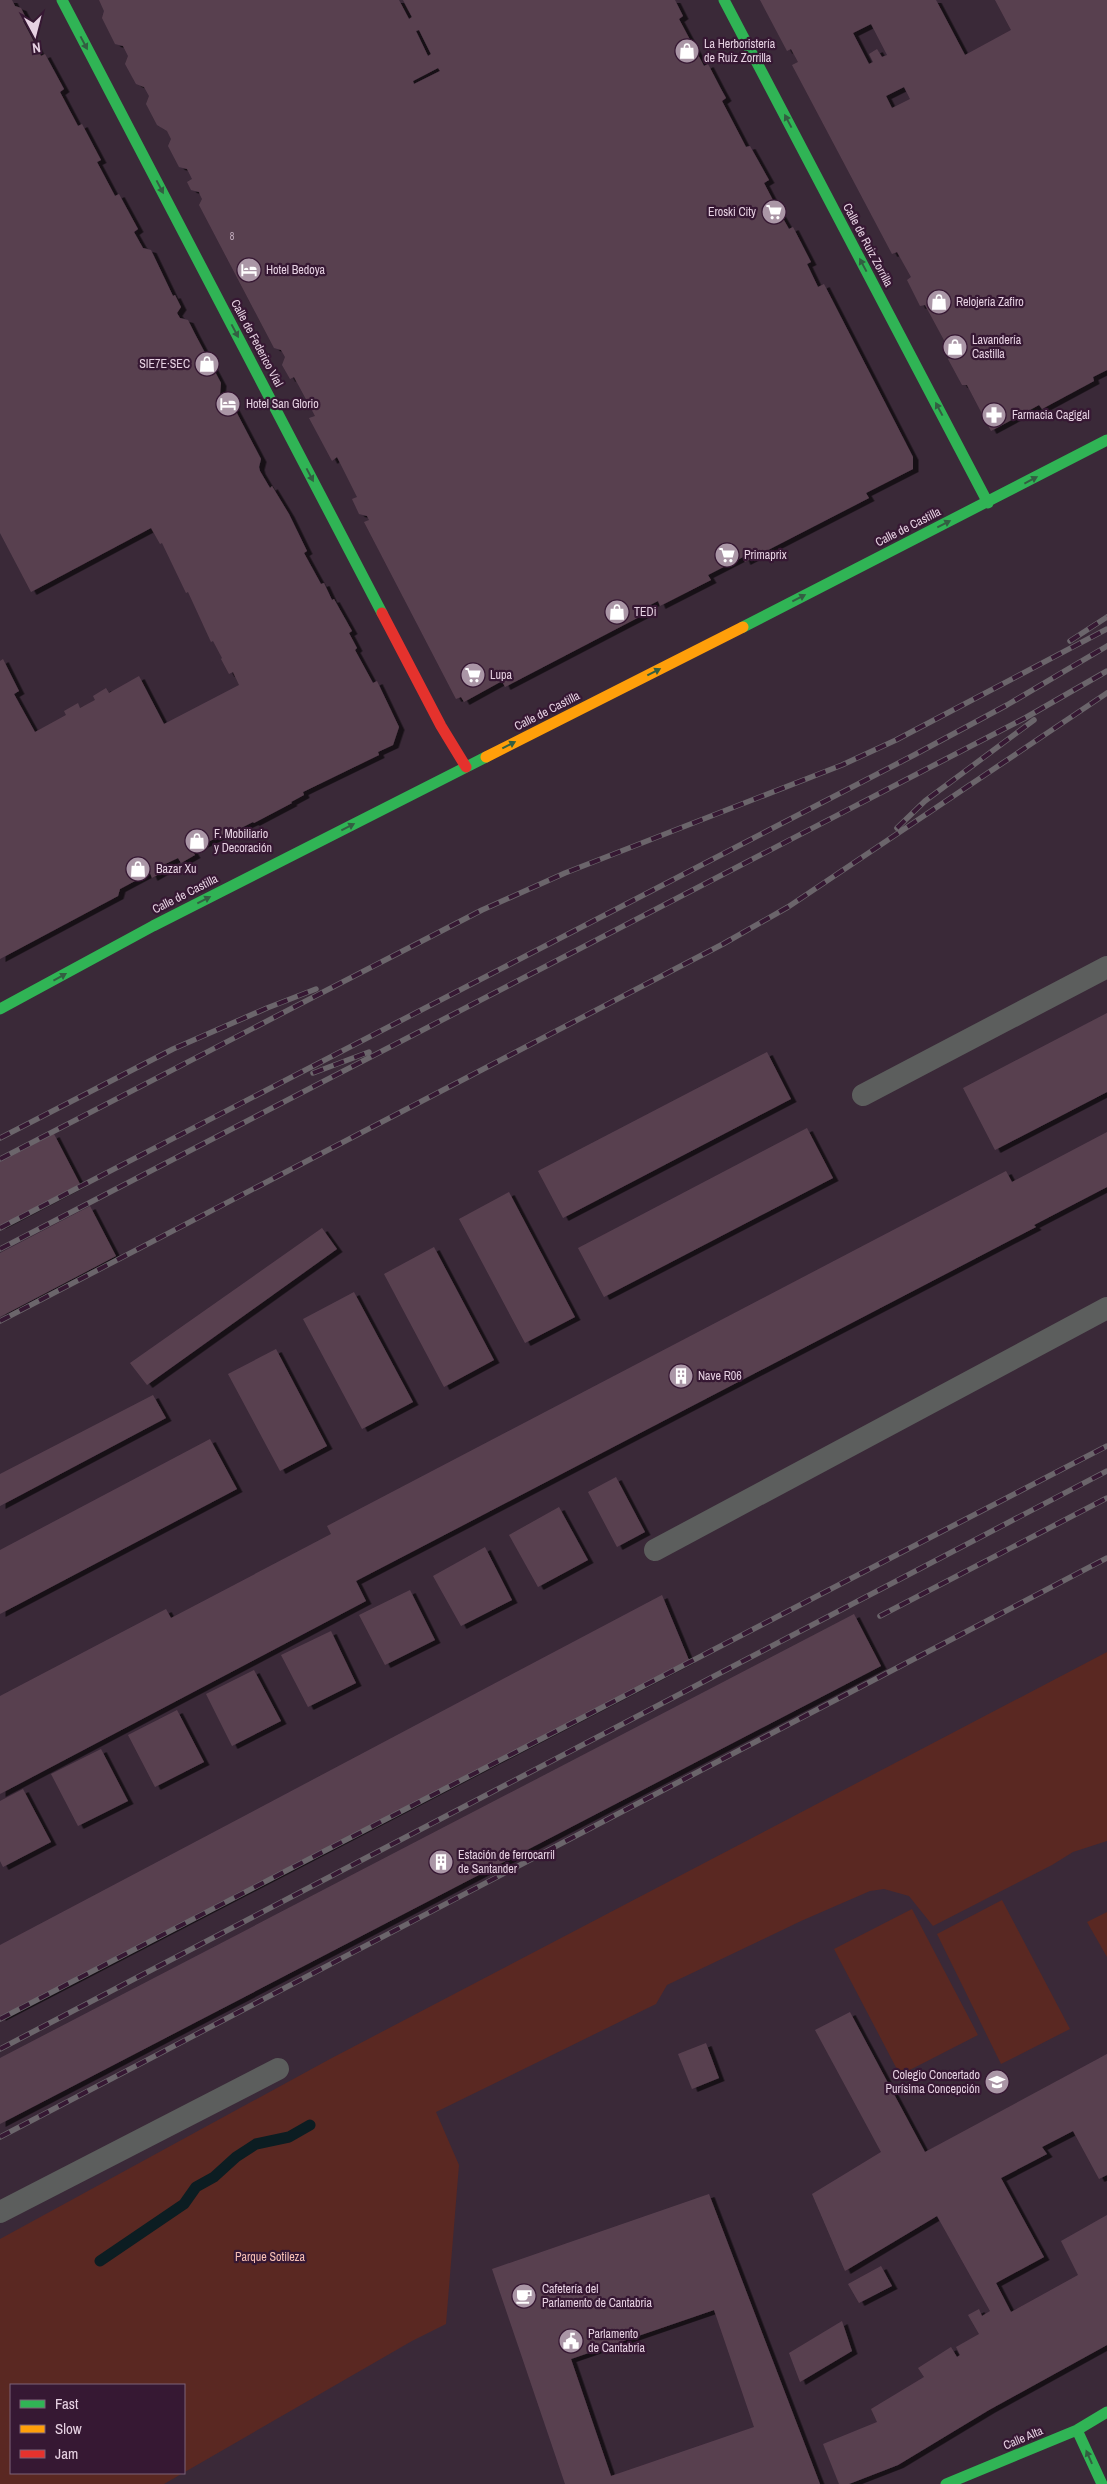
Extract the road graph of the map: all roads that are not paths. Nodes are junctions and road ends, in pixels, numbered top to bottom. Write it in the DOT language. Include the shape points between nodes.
graph roads {
  1 [pos="62,0"];
  2 [pos="724,0"];
  3 [pos="1107,440"];
  4 [pos="988,502"];
  5 [pos="466,767"];
  6 [pos="1107,967"];
  7 [pos="0,1009"];
  8 [pos="863,1096"];
  9 [pos="1107,1308"];
  10 [pos="655,1550"];
  11 [pos="278,2069"];
  12 [pos="0,2212"];
  13 [pos="1107,2412"];
  14 [pos="1077,2430"];
  15 [pos="946,2484"];
  16 [pos="1102,2484"];
  1 -- 5 [label="street, Calle de Federico Vial, one-way" via="441,726"];
  4 -- 2 [label="street, Calle de Ruiz Zorrilla, one-way"];
  4 -- 3 [label="street, Calle de Castilla, one-way"];
  5 -- 4 [label="street, Calle de Castilla, one-way"];
  7 -- 5 [label="street, Calle de Castilla, one-way" via="153,926"];
  6 -- 8 [label="lane"];
  9 -- 10 [label="lane"];
  11 -- 12 [label="lane"];
  13 -- 14 [label="street, Calle Alta"];
  14 -- 15 [label="street, Calle Alta"];
  16 -- 14 [label="street, one-way"];
}
